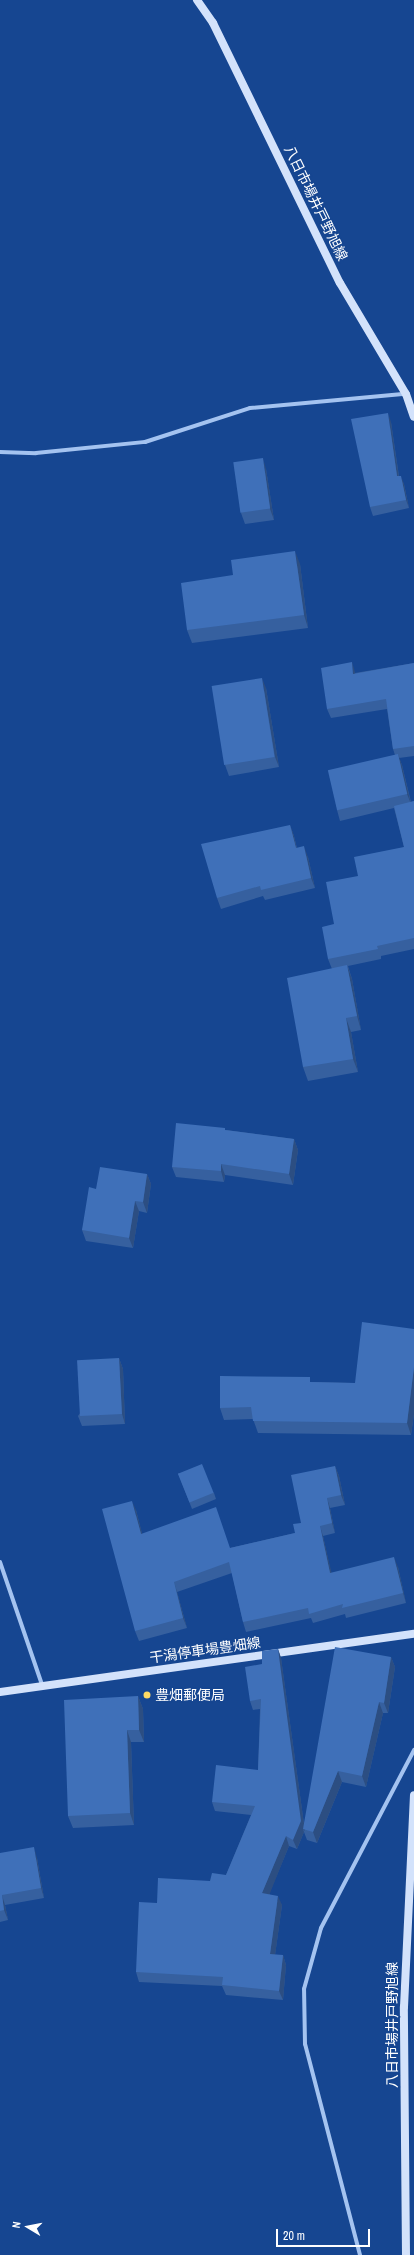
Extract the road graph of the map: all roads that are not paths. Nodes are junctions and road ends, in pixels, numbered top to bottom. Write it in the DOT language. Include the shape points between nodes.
graph roads {
  1 [pos="197,0"];
  2 [pos="406,394"];
  3 [pos="414,417"];
  4 [pos="0,452"];
  5 [pos="0,1562"];
  6 [pos="414,1634"];
  7 [pos="42,1685"];
  8 [pos="0,1692"];
  9 [pos="414,1750"];
  10 [pos="414,1795"];
  11 [pos="360,2255"];
  12 [pos="406,2255"];
  1 -- 2 [label="main road, 八日市場井戸野旭線" via="213,23 340,283"];
  2 -- 3 [label="main road, 八日市場井戸野旭線"];
  2 -- 4 [label="street" via="250,408 145,442 36,453"];
  5 -- 7 [label="street"];
  6 -- 7 [label="main road, 干潟停車場豊畑線"];
  7 -- 8 [label="main road, 干潟停車場豊畑線"];
  9 -- 11 [label="street" via="321,1928 304,1989 304,2044"];
  10 -- 12 [label="main road, 八日市場井戸野旭線" via="404,2007"];
}
